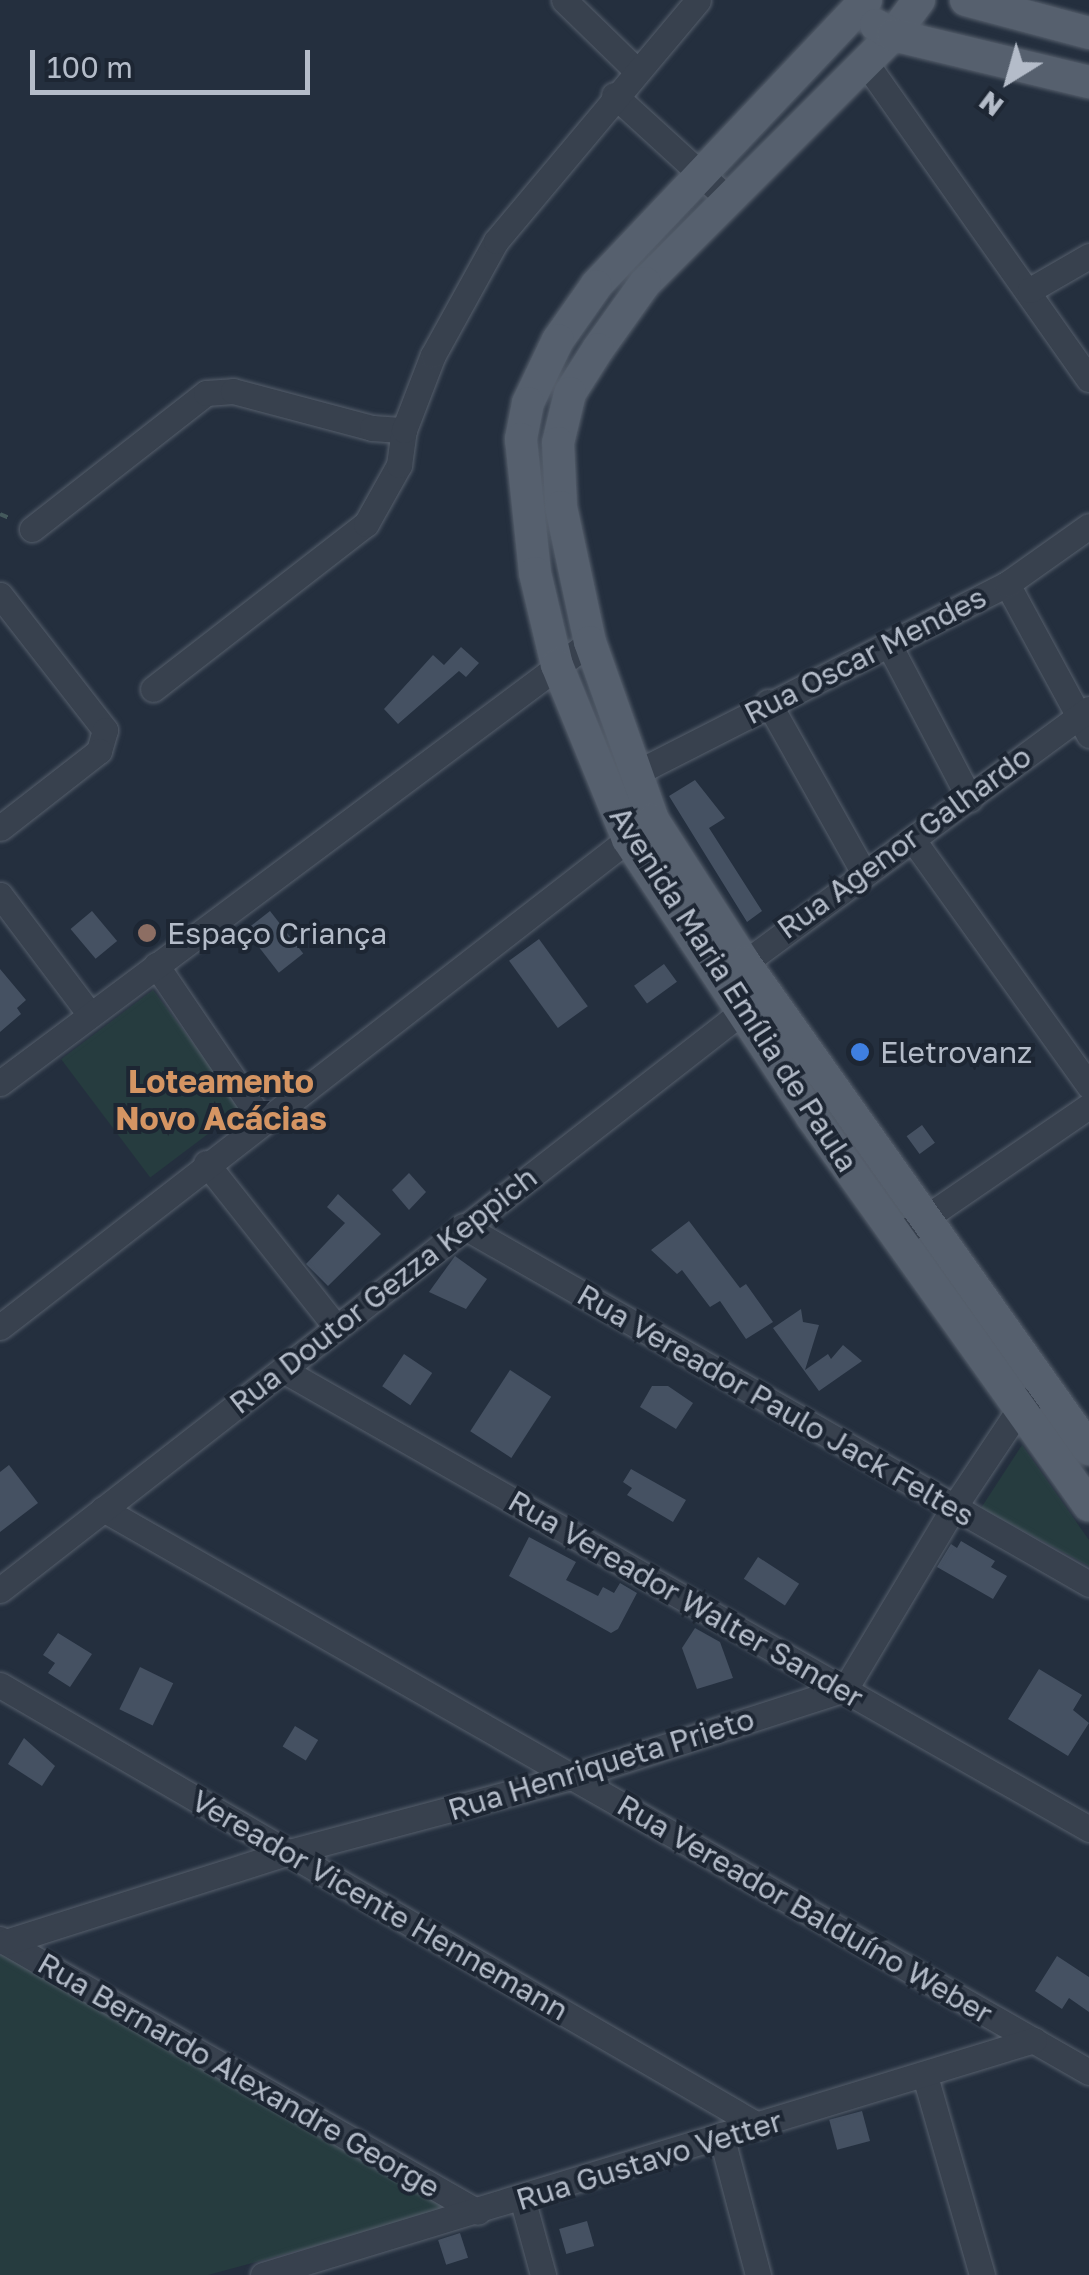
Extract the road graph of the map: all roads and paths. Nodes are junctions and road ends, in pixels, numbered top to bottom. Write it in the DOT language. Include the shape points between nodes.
graph roads {
  1 [pos="564,0"];
  2 [pos="698,0"];
  3 [pos="919,0"];
  4 [pos="966,0"];
  5 [pos="861,6"];
  6 [pos="1089,33"];
  7 [pos="893,35"];
  8 [pos="866,62"];
  9 [pos="636,70"];
  10 [pos="1089,82"];
  11 [pos="614,96"];
  12 [pos="699,173"];
  13 [pos="728,200"];
  14 [pos="1089,256"];
  15 [pos="1030,290"];
  16 [pos="1089,380"];
  17 [pos="404,430"];
  18 [pos="1089,526"];
  19 [pos="32,529"];
  20 [pos="1008,584"];
  21 [pos="0,595"];
  22 [pos="590,642"];
  23 [pos="889,645"];
  24 [pos="558,664"];
  25 [pos="153,688"];
  26 [pos="768,702"];
  27 [pos="1085,720"];
  28 [pos="634,774"];
  29 [pos="970,799"];
  30 [pos="0,828"];
  31 [pos="641,829"];
  32 [pos="913,840"];
  33 [pos="864,874"];
  34 [pos="0,895"];
  35 [pos="156,965"];
  36 [pos="734,971"];
  37 [pos="755,1002"];
  38 [pos="89,1013"];
  39 [pos="0,1084"];
  40 [pos="1089,1086"];
  41 [pos="844,1097"];
  42 [pos="1089,1106"];
  43 [pos="812,1117"];
  44 [pos="262,1121"];
  45 [pos="206,1163"];
  46 [pos="928,1216"];
  47 [pos="463,1226"];
  48 [pos="898,1236"];
  49 [pos="335,1326"];
  50 [pos="0,1327"];
  51 [pos="283,1370"];
  52 [pos="1047,1387"];
  53 [pos="1020,1408"];
  54 [pos="1089,1449"];
  55 [pos="1089,1505"];
  56 [pos="954,1507"];
  57 [pos="103,1509"];
  58 [pos="1089,1584"];
  59 [pos="0,1590"];
  60 [pos="0,1685"];
  61 [pos="845,1689"];
  62 [pos="574,1776"];
  63 [pos="1089,1829"];
  64 [pos="289,1852"];
  65 [pos="3,1940"];
  66 [pos="1034,2040"];
  67 [pos="1089,2072"];
  68 [pos="926,2076"];
  69 [pos="759,2126"];
  70 [pos="721,2136"];
  71 [pos="522,2198"];
  72 [pos="478,2212"];
  73 [pos="321,2267"];
  74 [pos="262,2275"];
  75 [pos="544,2275"];
  76 [pos="758,2275"];
  77 [pos="982,2275"];
  1 -- 9 [label="street"];
  2 -- 9 [label="street"];
  3 -- 7 [label="main road, Avenida Maria Emília de Paula"];
  4 -- 6 [label="main road"];
  5 -- 7 [label="main road"];
  5 -- 12 [label="main road, Avenida Maria Emília de Paula"];
  7 -- 8 [label="main road, Avenida Maria Emília de Paula"];
  7 -- 10 [label="main road"];
  8 -- 13 [label="main road, Avenida Maria Emília de Paula"];
  8 -- 15 [label="street"];
  9 -- 11 [label="street"];
  11 -- 12 [label="street"];
  11 -- 17 [label="street" via="523,204 472,279"];
  12 -- 13 [label="street"];
  12 -- 24 [label="main road, Avenida Maria Emília de Paula" via="596,286 558,340 528,403 521,474"];
  13 -- 22 [label="main road, Avenida Maria Emília de Paula" via="645,283 570,393 558,443 562,506"];
  14 -- 15 [label="street"];
  15 -- 16 [label="street"];
  17 -- 19 [label="street" via="232,392 206,393"];
  17 -- 25 [label="street" via="399,464 366,524"];
  18 -- 20 [label="street, Rua Oscar Mendes"];
  20 -- 23 [label="street, Rua Oscar Mendes"];
  20 -- 27 [label="street"];
  21 -- 30 [label="street" via="106,730 100,751"];
  22 -- 24 [label="street"];
  22 -- 28 [label="main road, Avenida Maria Emília de Paula"];
  23 -- 26 [label="street, Rua Oscar Mendes"];
  23 -- 29 [label="street"];
  24 -- 31 [label="main road, Avenida Maria Emília de Paula"];
  24 -- 35 [label="street"];
  26 -- 28 [label="street, Rua Oscar Mendes"];
  26 -- 33 [label="street"];
  27 -- 29 [label="street, Rua Agenor Galhardo"];
  28 -- 31 [label="main road, Avenida Maria Emília de Paula"];
  29 -- 32 [label="street, Rua Agenor Galhardo"];
  31 -- 36 [label="main road, Avenida Maria Emília de Paula"];
  31 -- 44 [label="street"];
  32 -- 33 [label="street, Rua Agenor Galhardo"];
  32 -- 40 [label="street"];
  33 -- 36 [label="street, Rua Agenor Galhardo"];
  34 -- 38 [label="street"];
  35 -- 38 [label="street"];
  35 -- 44 [label="street"];
  36 -- 37 [label="main road, Avenida Maria Emília de Paula"];
  37 -- 41 [label="main road, Avenida Maria Emília de Paula"];
  37 -- 43 [label="main road, Avenida Maria Emília de Paula"];
  37 -- 47 [label="street, Rua Doutor Gezza Keppich"];
  38 -- 39 [label="street"];
  41 -- 43 [label="street"];
  41 -- 46 [label="main road, Avenida Maria Emília de Paula"];
  42 -- 46 [label="street"];
  43 -- 48 [label="main road, Avenida Maria Emília de Paula"];
  44 -- 45 [label="street"];
  45 -- 49 [label="street"];
  45 -- 50 [label="street"];
  46 -- 48 [label="street"];
  46 -- 52 [label="main road, Avenida Maria Emília de Paula"];
  47 -- 49 [label="street, Rua Doutor Gezza Keppich"];
  47 -- 56 [label="street, Rua Vereador Paulo Jack Feltes"];
  48 -- 53 [label="main road, Avenida Maria Emília de Paula"];
  49 -- 51 [label="street, Rua Doutor Gezza Keppich"];
  51 -- 57 [label="street, Rua Doutor Gezza Keppich"];
  51 -- 61 [label="street, Rua Vereador Walter Sander"];
  52 -- 53 [label="street"];
  52 -- 54 [label="main road, Avenida Maria Emília de Paula"];
  53 -- 55 [label="main road, Avenida Maria Emília de Paula"];
  53 -- 56 [label="street"];
  56 -- 58 [label="street, Rua Vereador Paulo Jack Feltes"];
  56 -- 61 [label="street"];
  57 -- 59 [label="street, Rua Doutor Gezza Keppich"];
  57 -- 62 [label="street, Rua Vereador Balduíno Weber"];
  60 -- 64 [label="street, Vereador Vicente Hennemann"];
  61 -- 62 [label="street, Rua Henriqueta Prieto"];
  61 -- 63 [label="street, Rua Vereador Walter Sander"];
  62 -- 64 [label="street, Rua Henriqueta Prieto"];
  62 -- 66 [label="street, Rua Vereador Balduíno Weber"];
  64 -- 65 [label="street, Rua Henriqueta Prieto"];
  64 -- 69 [label="street, Vereador Vicente Hennemann"];
  65 -- 72 [label="street, Rua Bernardo Alexandre George"];
  66 -- 67 [label="street, Rua Vereador Balduíno Weber"];
  66 -- 68 [label="street, Rua Gustavo Vetter"];
  68 -- 69 [label="street, Rua Gustavo Vetter"];
  68 -- 77 [label="street"];
  69 -- 70 [label="street, Rua Gustavo Vetter"];
  70 -- 71 [label="street, Rua Gustavo Vetter"];
  70 -- 76 [label="street"];
  71 -- 72 [label="street, Rua Gustavo Vetter"];
  71 -- 75 [label="street"];
  72 -- 73 [label="street, Rua Gustavo Vetter"];
  73 -- 74 [label="street, Rua Gustavo Vetter"];
}
